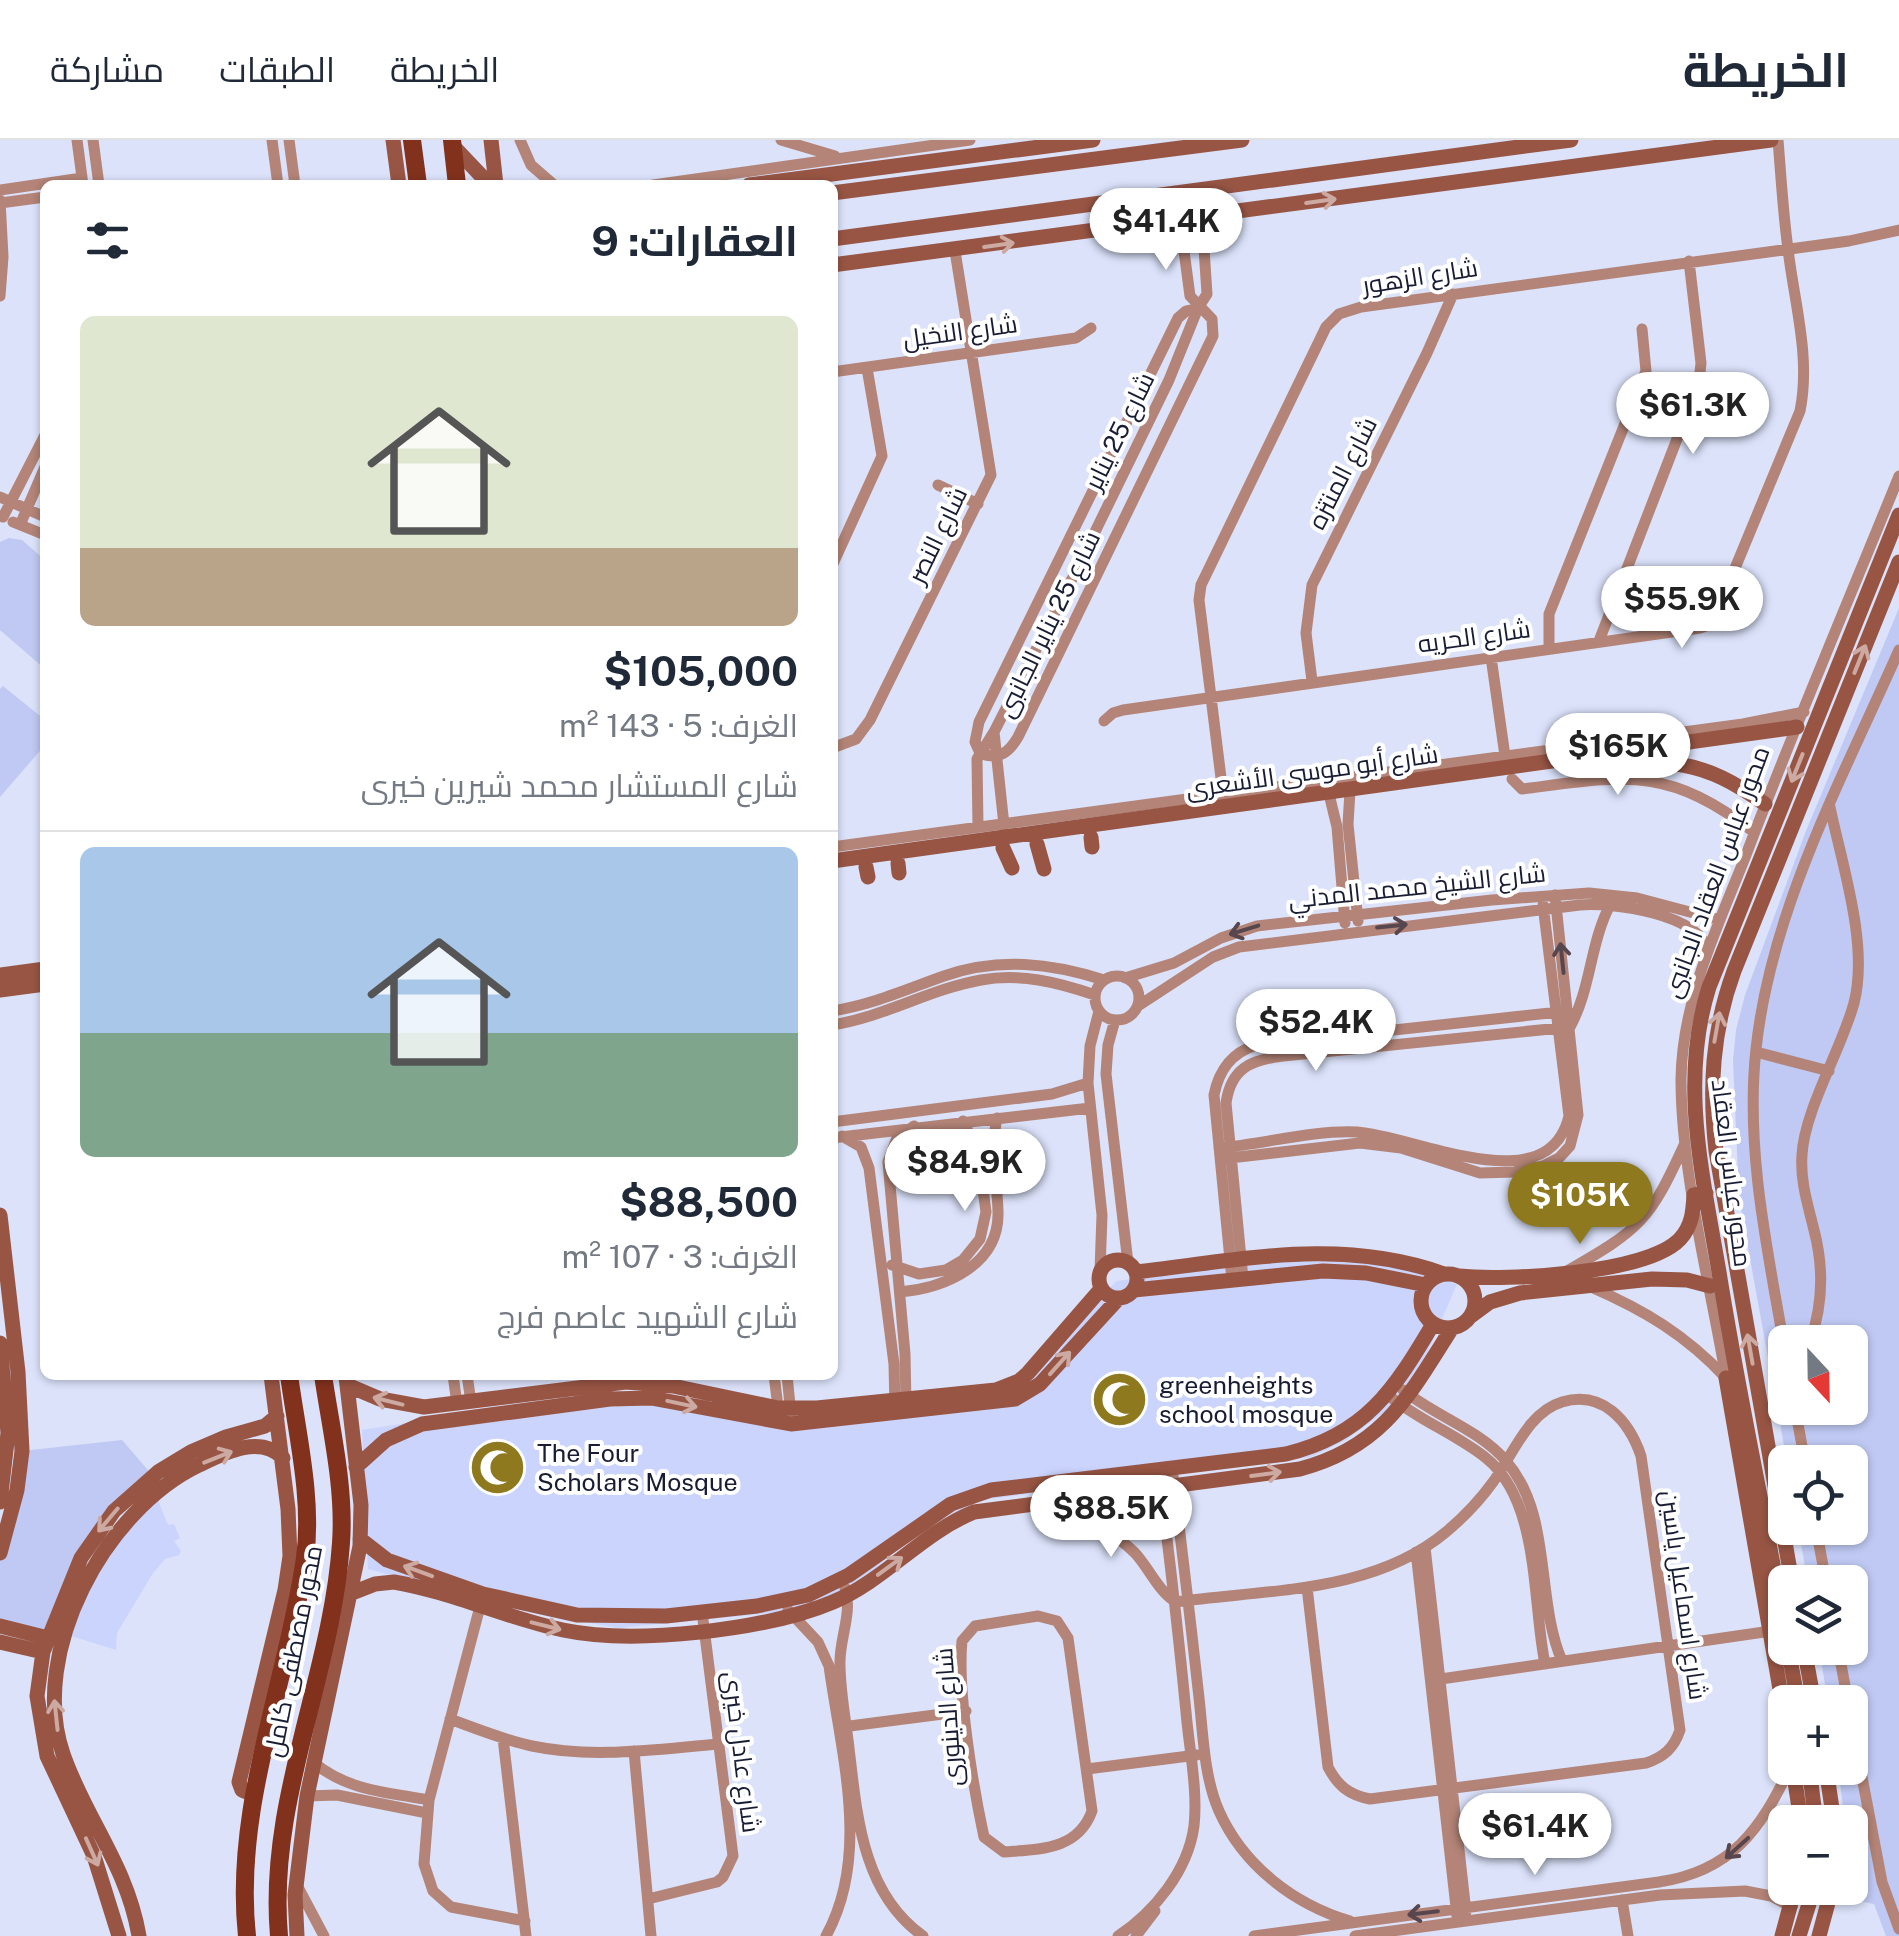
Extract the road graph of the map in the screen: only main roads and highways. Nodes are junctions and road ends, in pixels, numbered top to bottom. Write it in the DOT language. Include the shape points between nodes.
graph roads {
  1 [pos="412,140"];
  2 [pos="452,143"];
  3 [pos="417,180"];
  4 [pos="456,180"];
  5 [pos="290,1380"];
  6 [pos="324,1380"];
  7 [pos="272,1712"];
  8 [pos="304,1719"];
  9 [pos="264,1755"];
  10 [pos="304,1761"];
  11 [pos="247,1936"];
  12 [pos="278,1936"];
  1 -- 3 [label="main road"];
  2 -- 4 [label="main road"];
  5 -- 7 [label="main road, محور مصطفى كامل" via="307,1532"];
  6 -- 8 [label="main road, محور مصطفى كامل" via="341,1541"];
  7 -- 8 [label="main road" via="287,1721"];
  7 -- 9 [label="main road, محور مصطفى كامل"];
  8 -- 10 [label="main road, محور مصطفى كامل"];
  9 -- 10 [label="main road" via="279,1747"];
  9 -- 11 [label="main road, محور مصطفى كامل" via="245,1883"];
  10 -- 12 [label="main road, محور مصطفى كامل" via="278,1854"];
}
